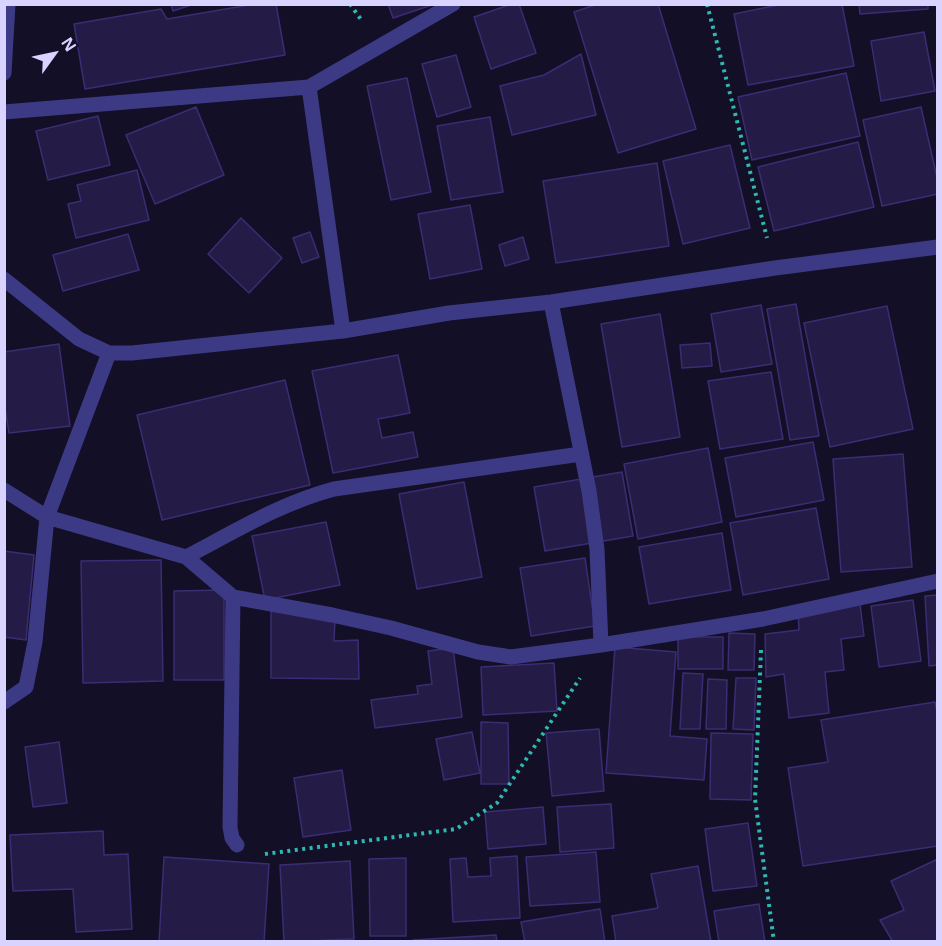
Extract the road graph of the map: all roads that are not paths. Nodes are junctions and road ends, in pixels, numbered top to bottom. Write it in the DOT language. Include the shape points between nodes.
graph roads {
  1 [pos="8,4"];
  2 [pos="453,4"];
  3 [pos="4,73"];
  4 [pos="309,87"];
  5 [pos="4,111"];
  6 [pos="938,247"];
  7 [pos="4,279"];
  8 [pos="551,302"];
  9 [pos="343,331"];
  10 [pos="109,353"];
  11 [pos="581,454"];
  12 [pos="4,490"];
  13 [pos="47,517"];
  14 [pos="186,556"];
  15 [pos="938,581"];
  16 [pos="233,597"];
  17 [pos="602,645"];
  18 [pos="4,702"];
  19 [pos="237,845"];
  1 -- 3 [label="street"];
  2 -- 4 [label="street"];
  4 -- 5 [label="street"];
  4 -- 9 [label="street"];
  6 -- 8 [label="street"];
  7 -- 10 [label="street" via="79,339"];
  8 -- 9 [label="street" via="450,313"];
  8 -- 11 [label="street"];
  9 -- 10 [label="street"];
  10 -- 13 [label="street"];
  11 -- 14 [label="street" via="334,489 272,512"];
  11 -- 17 [label="street" via="597,549"];
  12 -- 13 [label="street"];
  13 -- 14 [label="street"];
  13 -- 18 [label="street" via="35,642 26,687"];
  14 -- 16 [label="street"];
  15 -- 17 [label="street" via="763,619"];
  16 -- 17 [label="street" via="332,615 511,657"];
  16 -- 19 [label="street" via="230,827"];
}
